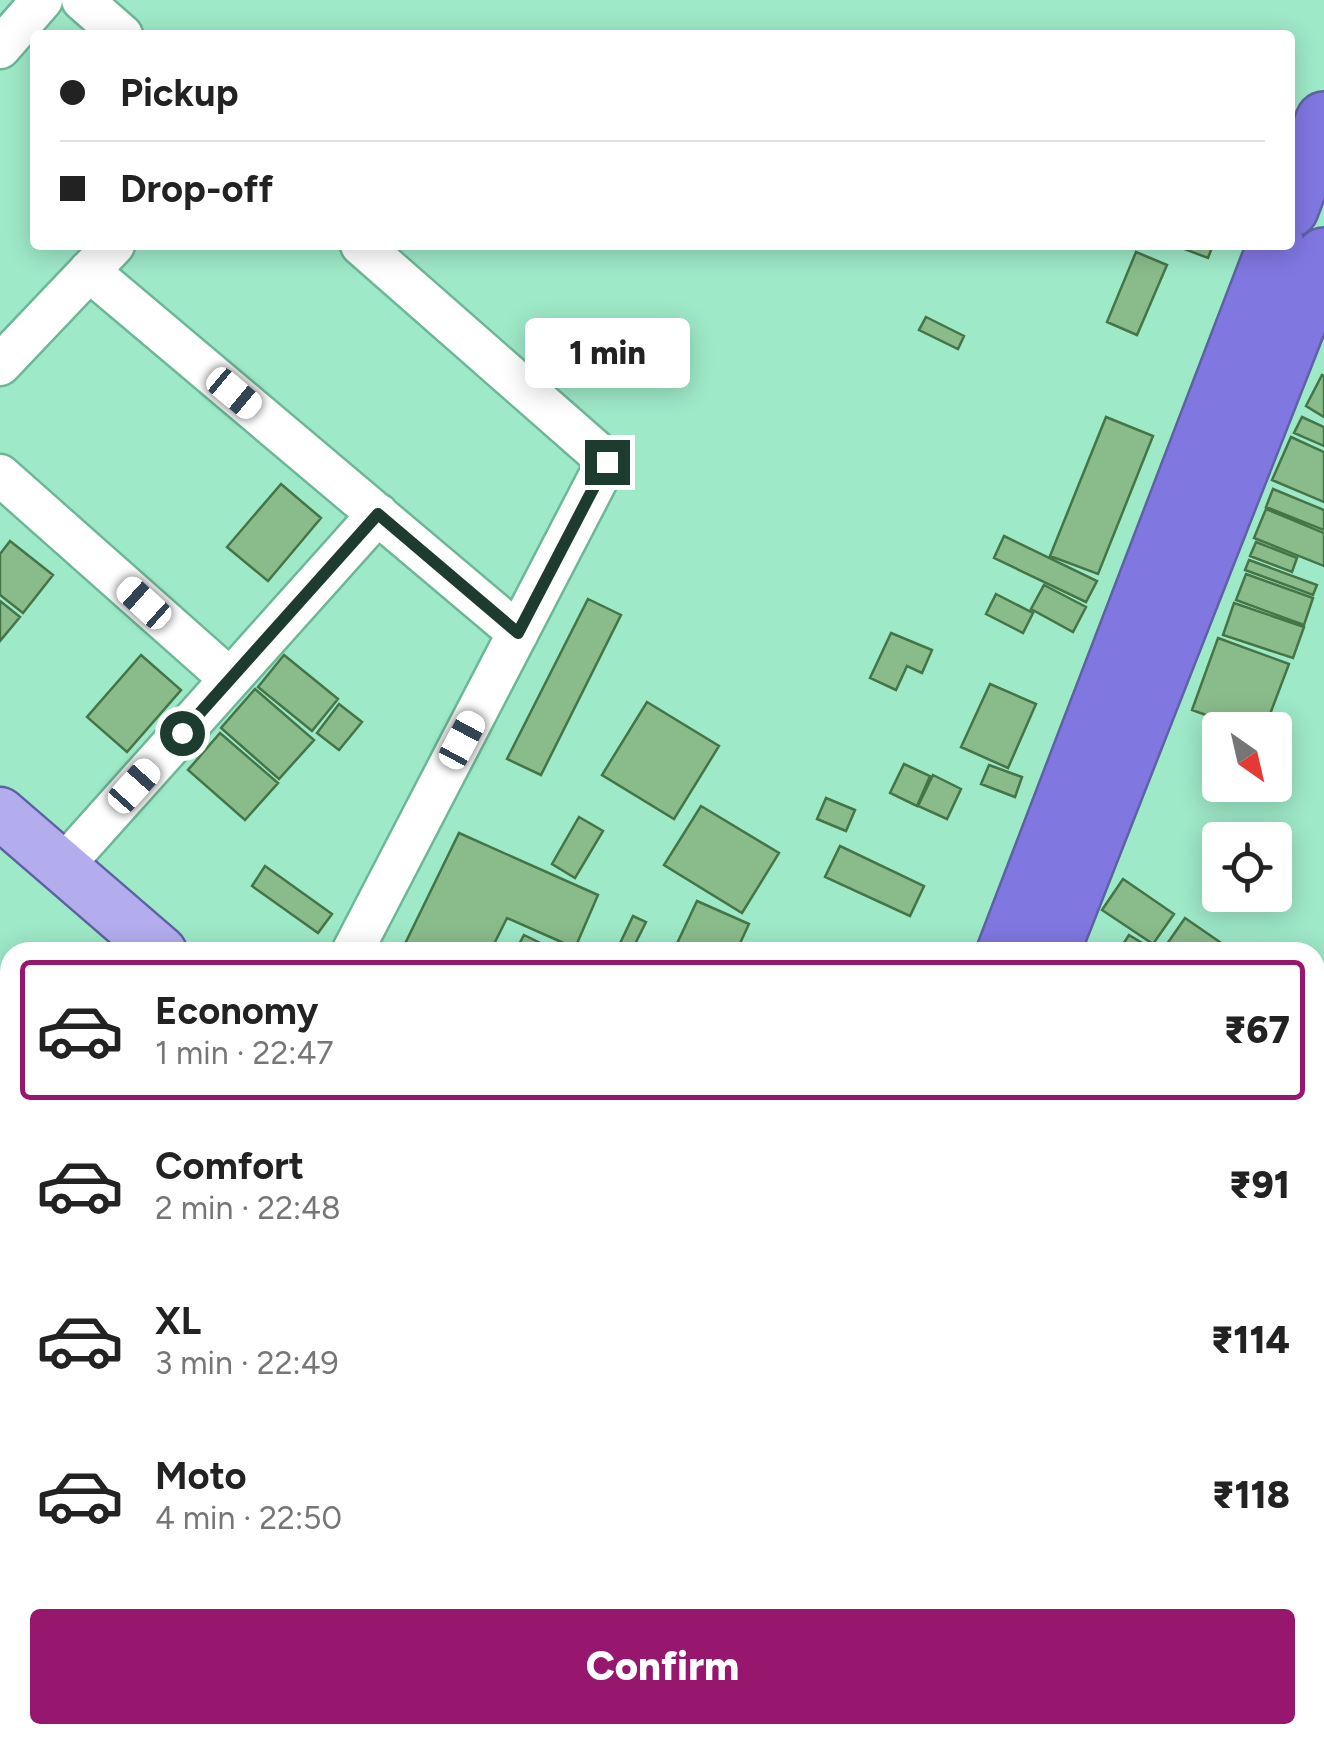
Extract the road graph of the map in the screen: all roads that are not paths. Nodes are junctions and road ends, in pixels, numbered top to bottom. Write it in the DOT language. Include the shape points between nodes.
graph roads {
  1 [pos="42,0"];
  2 [pos="82,0"];
  3 [pos="116,30"];
  4 [pos="0,48"];
  5 [pos="1324,120"];
  6 [pos="1295,195"];
  7 [pos="367,250"];
  8 [pos="1274,250"];
  9 [pos="102,258"];
  10 [pos="1319,289"];
  11 [pos="0,365"];
  12 [pos="0,475"];
  13 [pos="378,514"];
  14 [pos="518,633"];
  15 [pos="230,679"];
  16 [pos="0,813"];
  17 [pos="62,866"];
  18 [pos="150,942"];
  19 [pos="357,942"];
  20 [pos="1009,942"];
  21 [pos="1063,942"];
  1 -- 4 [label="street"];
  2 -- 3 [label="street"];
  5 -- 6 [label="highway"];
  7 -- 14 [label="street" via="607,462"];
  8 -- 20 [label="highway"];
  9 -- 11 [label="street"];
  9 -- 13 [label="street"];
  10 -- 21 [label="highway"];
  12 -- 15 [label="street"];
  13 -- 14 [label="street"];
  13 -- 15 [label="street"];
  14 -- 19 [label="street"];
  15 -- 17 [label="street"];
  16 -- 17 [label="main road"];
  17 -- 18 [label="main road"];
}
